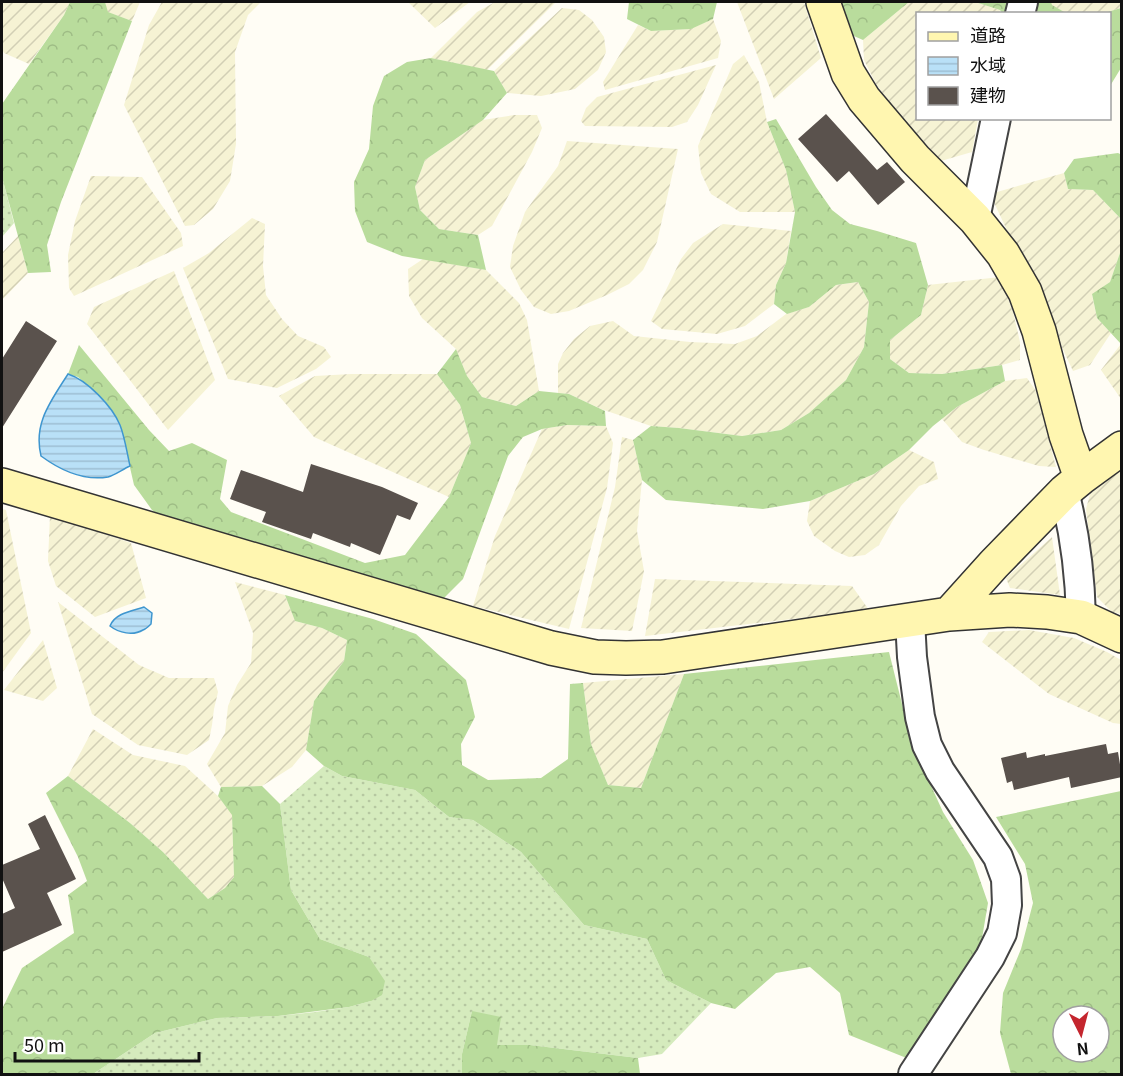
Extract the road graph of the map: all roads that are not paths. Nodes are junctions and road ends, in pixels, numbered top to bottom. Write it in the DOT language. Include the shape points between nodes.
graph roads {
  1 [pos="823,2"];
  2 [pos="996,120"];
  3 [pos="975,219"];
  4 [pos="1122,448"];
  5 [pos="2,485"];
  6 [pos="1072,485"];
  7 [pos="949,614"];
  8 [pos="1081,617"];
  9 [pos="910,620"];
  10 [pos="1122,636"];
  11 [pos="912,1074"];
  1 -- 3 [label="street" via="849,73 864,99 915,159"];
  2 -- 3 [label="street"];
  3 -- 6 [label="street" via="1003,254 1025,292 1066,435"];
  4 -- 6 [label="street"];
  5 -- 9 [label="street" via="551,648 595,657 663,657"];
  6 -- 7 [label="street"];
  6 -- 8 [label="street" via="1071,517"];
  7 -- 8 [label="street" via="1010,610"];
  7 -- 9 [label="street"];
  8 -- 10 [label="street"];
  9 -- 11 [label="street" via="912,657 927,745 940,771 998,856 1006,879 1007,905 1002,933 990,957"];
}
